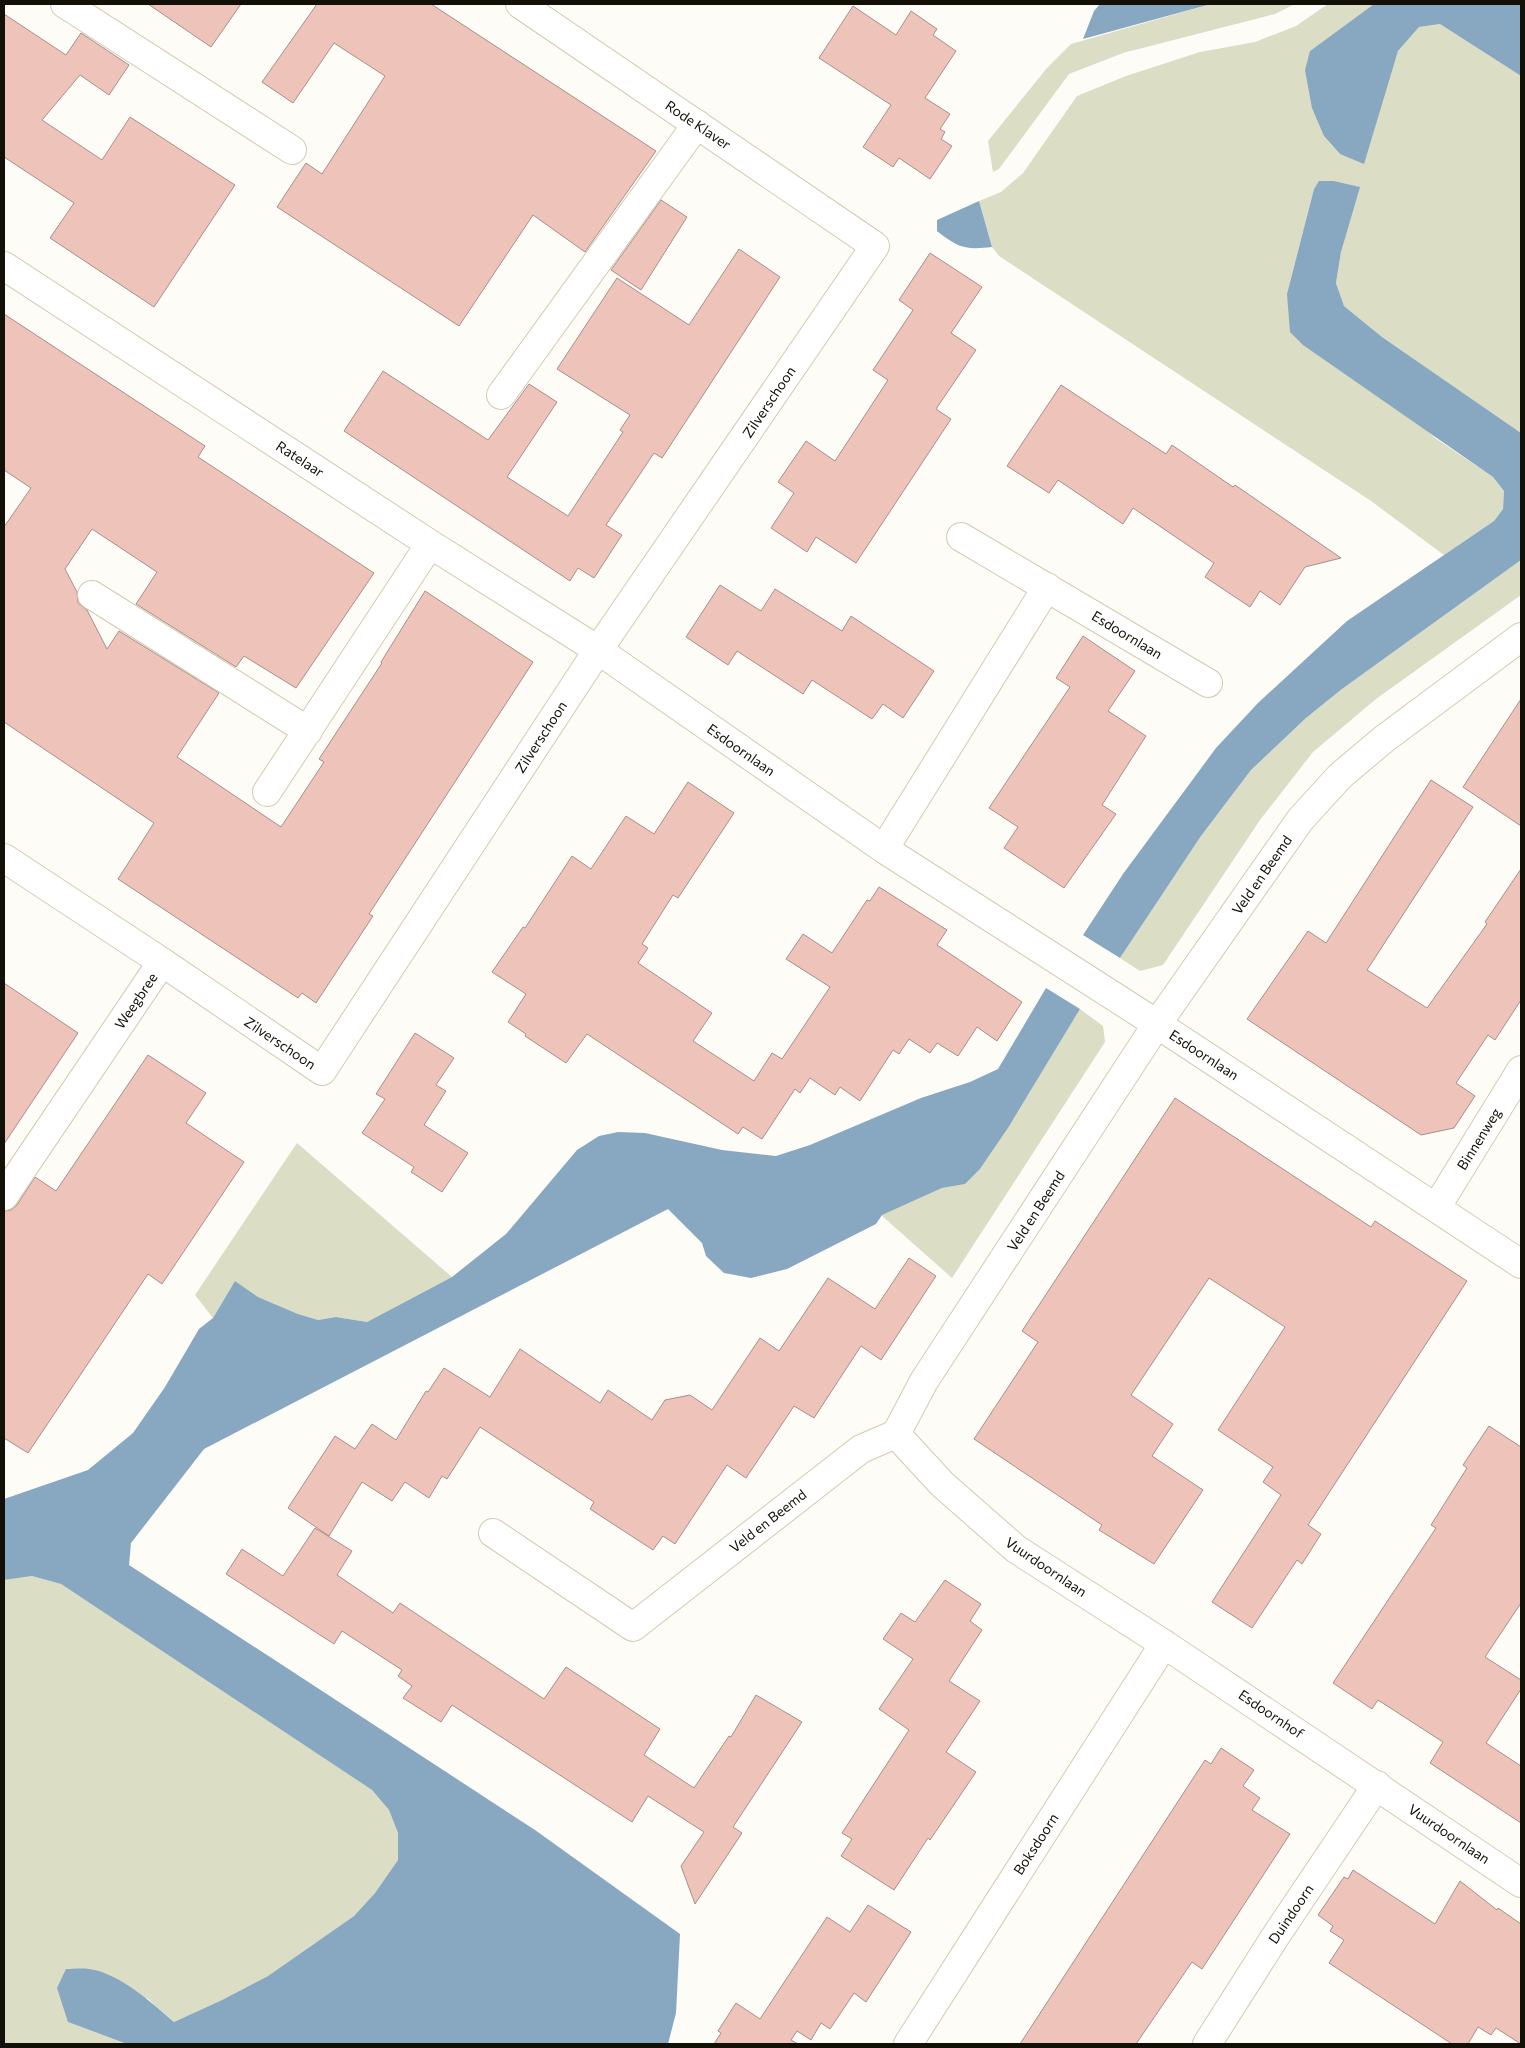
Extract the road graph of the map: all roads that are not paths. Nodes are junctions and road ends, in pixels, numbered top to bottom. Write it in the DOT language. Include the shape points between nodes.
graph roads {
  1 [pos="65,4"];
  2 [pos="520,4"];
  3 [pos="697,124"];
  4 [pos="292,150"];
  5 [pos="875,246"];
  6 [pos="4,266"];
  7 [pos="501,395"];
  8 [pos="961,537"];
  9 [pos="430,544"];
  10 [pos="1047,587"];
  11 [pos="92,595"];
  12 [pos="1521,637"];
  13 [pos="598,650"];
  14 [pos="1208,683"];
  15 [pos="308,731"];
  16 [pos="267,792"];
  17 [pos="884,849"];
  18 [pos="4,858"];
  19 [pos="162,962"];
  20 [pos="1157,1024"];
  21 [pos="1521,1070"];
  22 [pos="4,1196"];
  23 [pos="1436,1208"];
  24 [pos="1521,1264"];
  25 [pos="896,1434"];
  26 [pos="493,1533"];
  27 [pos="1164,1644"];
  28 [pos="1378,1785"];
  29 [pos="1521,1883"];
  30 [pos="908,2044"];
  31 [pos="1207,2044"];
  1 -- 4 [label="street"];
  2 -- 3 [label="street, Rode Klaver"];
  3 -- 5 [label="street, Rode Klaver"];
  3 -- 7 [label="street"];
  5 -- 13 [label="street, Zilverschoon"];
  6 -- 9 [label="street, Ratelaar"];
  8 -- 10 [label="street, Esdoornlaan"];
  9 -- 13 [label="street, Ratelaar"];
  9 -- 15 [label="street"];
  10 -- 14 [label="street, Esdoornlaan"];
  10 -- 17 [label="street"];
  11 -- 15 [label="street"];
  12 -- 20 [label="street, Veld en Beemd" via="1384,739 1340,776 1300,820"];
  13 -- 17 [label="street, Esdoornlaan"];
  13 -- 19 [label="street, Zilverschoon" via="322,1071"];
  15 -- 16 [label="street"];
  17 -- 20 [label="street, Esdoornlaan"];
  18 -- 19 [label="street, Weegbree"];
  19 -- 22 [label="street, Weegbree"];
  20 -- 23 [label="street, Esdoornlaan"];
  20 -- 25 [label="street, Veld en Beemd" via="924,1382"];
  21 -- 23 [label="street, Binnenweg"];
  23 -- 24 [label="street, Esdoornlaan"];
  25 -- 26 [label="street, Veld en Beemd" via="861,1449 633,1626"];
  25 -- 27 [label="street, Vuurdoornlaan" via="942,1484 1016,1549"];
  27 -- 28 [label="street, Esdoornhof"];
  27 -- 30 [label="street, Boksdoorn"];
  28 -- 29 [label="street, Vuurdoornlaan"];
  28 -- 31 [label="street, Duindoorn"];
}
